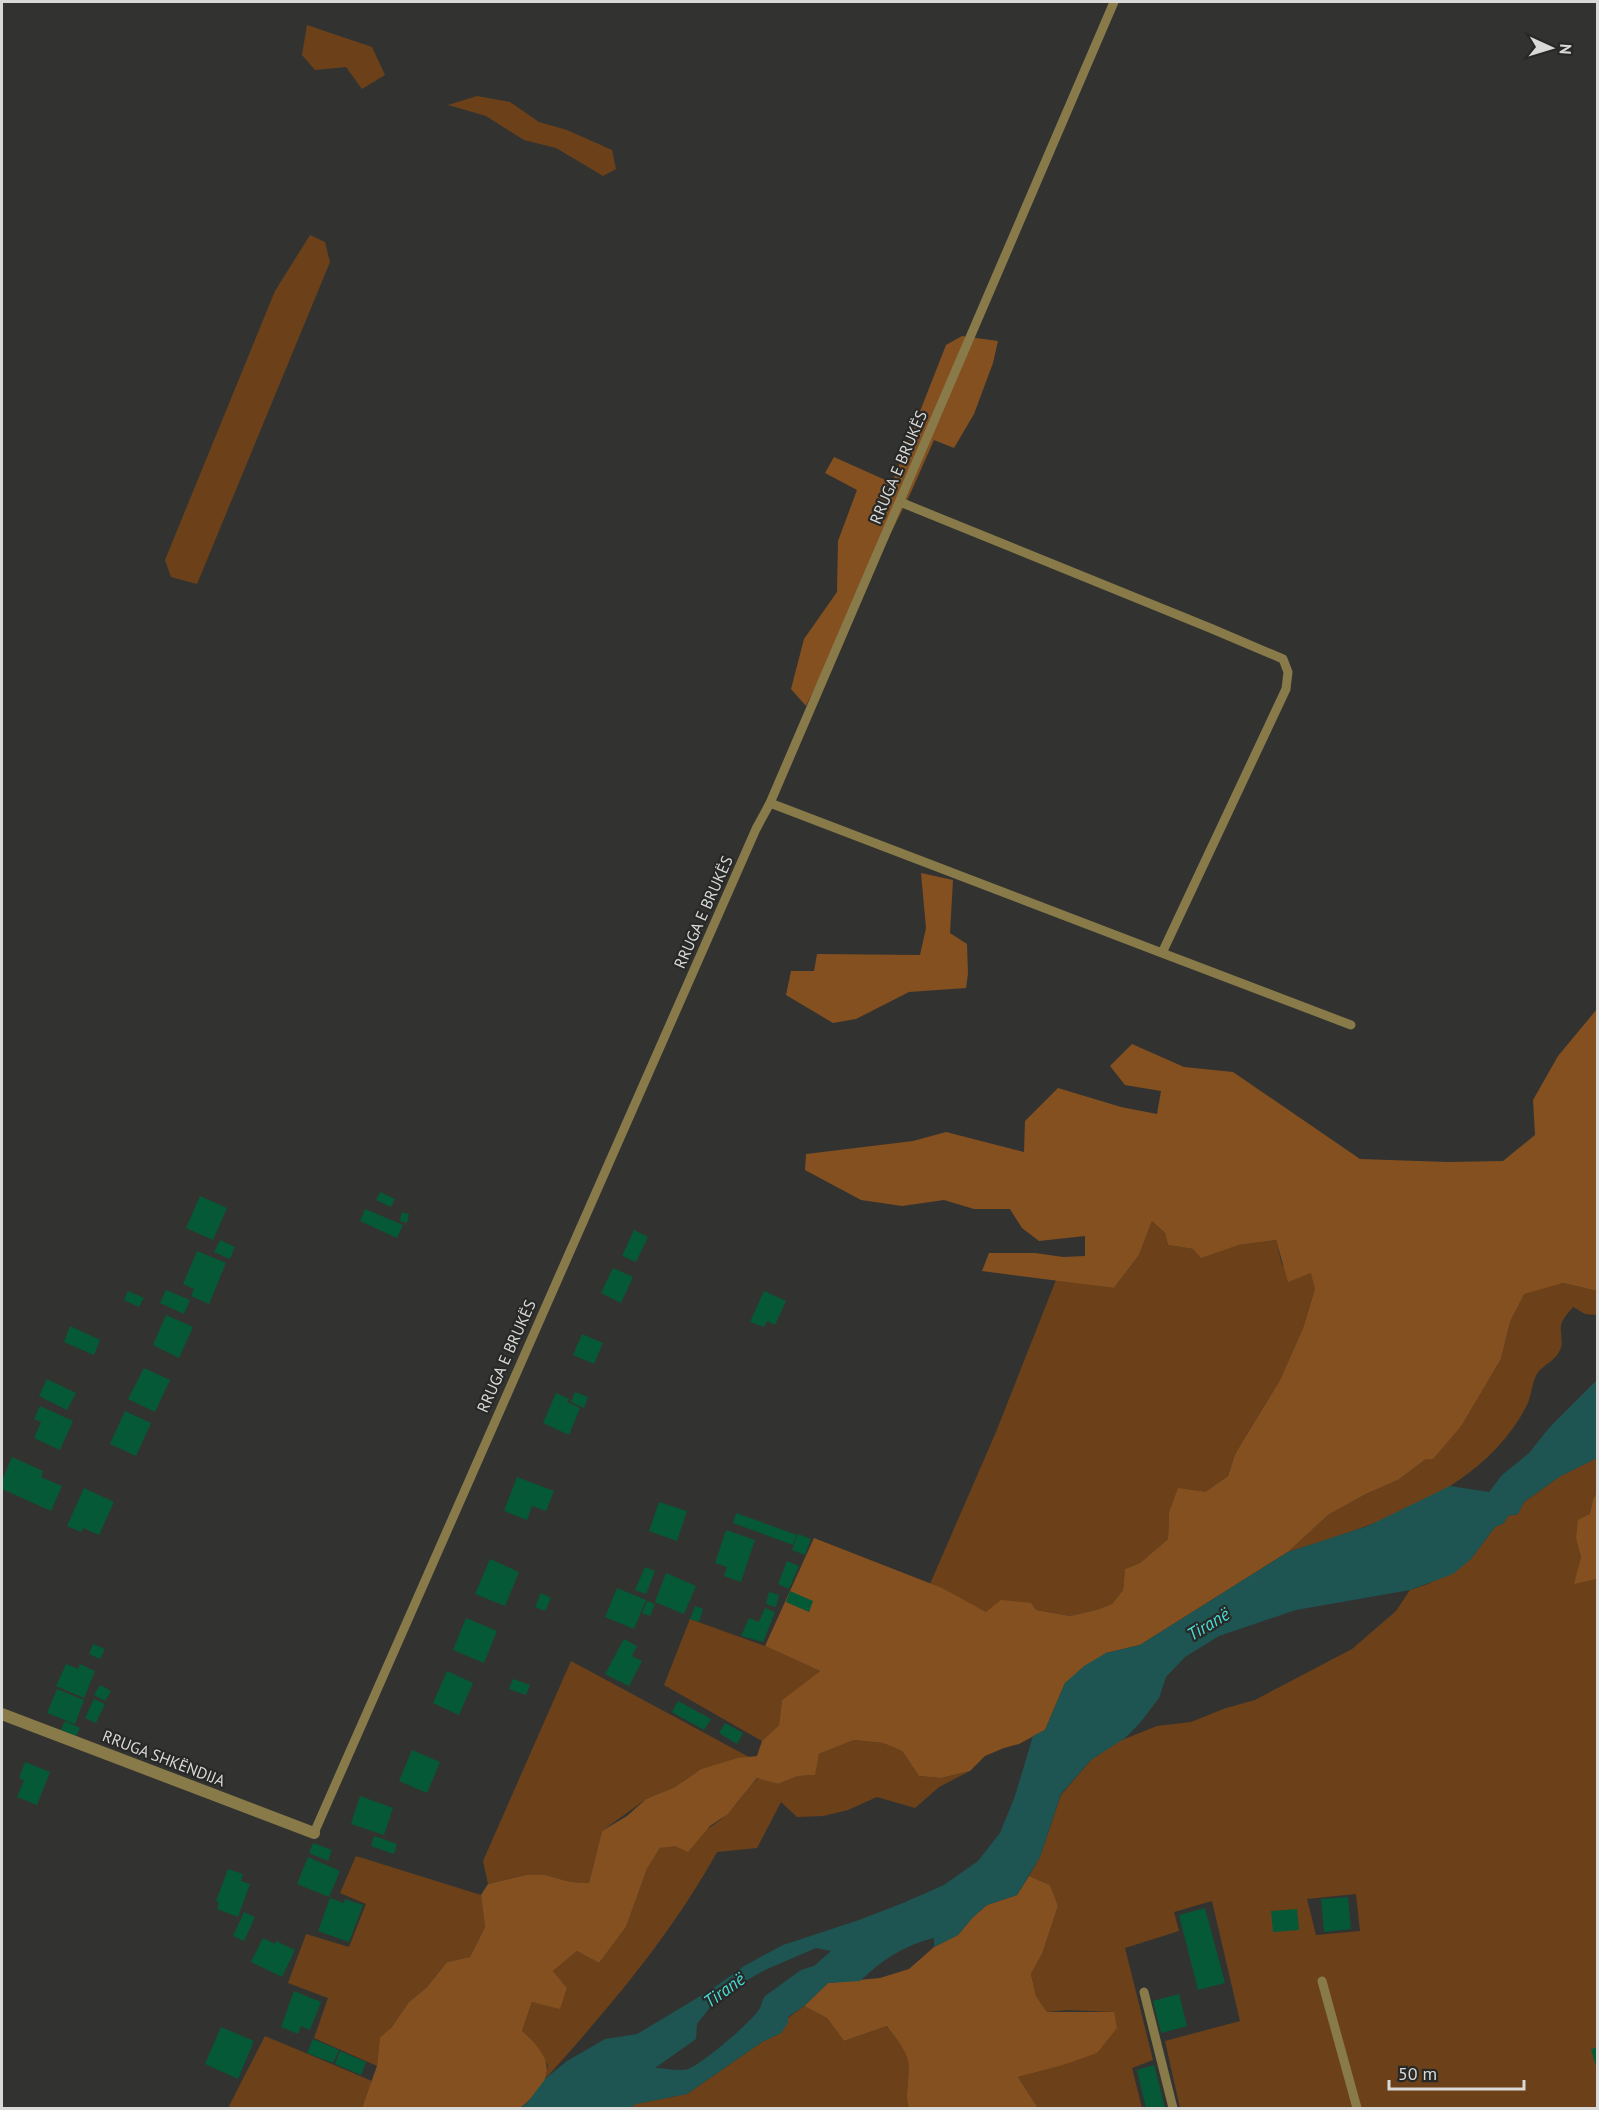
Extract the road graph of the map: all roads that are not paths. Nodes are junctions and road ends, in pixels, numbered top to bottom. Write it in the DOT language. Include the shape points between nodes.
graph roads {
  1 [pos="1114,2"];
  2 [pos="900,502"];
  3 [pos="770,803"];
  4 [pos="1162,953"];
  5 [pos="1351,1024"];
  6 [pos="2,1714"];
  7 [pos="314,1833"];
  8 [pos="1322,1981"];
  9 [pos="1144,1992"];
  10 [pos="1173,2109"];
  11 [pos="1357,2109"];
  1 -- 2 [label="lane, RRUGA E BRUKËS"];
  2 -- 3 [label="lane, RRUGA E BRUKËS"];
  2 -- 4 [label="lane" via="1283,659 1288,672 1286,689"];
  3 -- 4 [label="lane"];
  3 -- 7 [label="lane, RRUGA E BRUKËS"];
  4 -- 5 [label="lane"];
  6 -- 7 [label="street, RRUGA SHKËNDIJA"];
  8 -- 11 [label="lane"];
  9 -- 10 [label="lane"];
}
